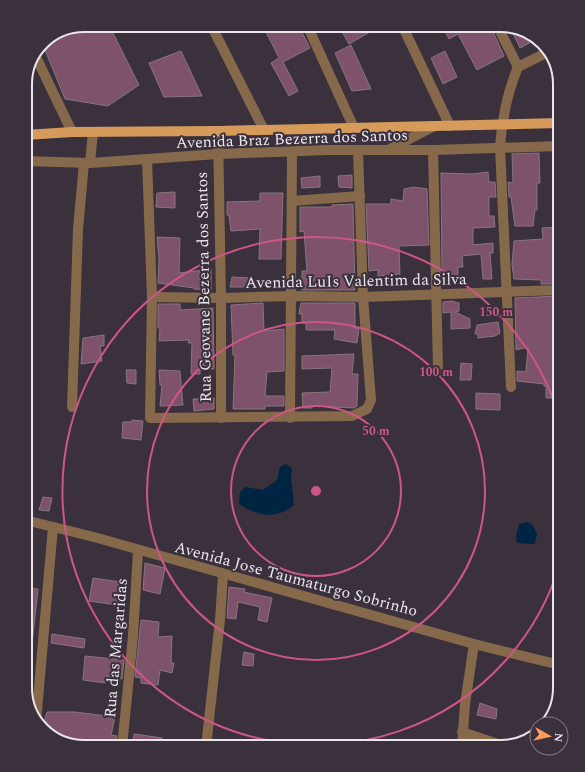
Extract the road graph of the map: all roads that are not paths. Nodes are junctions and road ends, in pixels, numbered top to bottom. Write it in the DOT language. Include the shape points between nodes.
graph roads {
  1 [pos="215,32"];
  2 [pos="310,32"];
  3 [pos="405,32"];
  4 [pos="500,32"];
  5 [pos="543,54"];
  6 [pos="38,60"];
  7 [pos="518,67"];
  8 [pos="553,123"];
  9 [pos="502,124"];
  10 [pos="434,126"];
  11 [pos="450,126"];
  12 [pos="354,128"];
  13 [pos="264,130"];
  14 [pos="218,131"];
  15 [pos="72,132"];
  16 [pos="93,132"];
  17 [pos="32,135"];
  18 [pos="553,146"];
  19 [pos="500,148"];
  20 [pos="358,150"];
  21 [pos="389,150"];
  22 [pos="433,150"];
  23 [pos="292,153"];
  24 [pos="218,154"];
  25 [pos="147,159"];
  26 [pos="32,161"];
  27 [pos="87,163"];
  28 [pos="360,196"];
  29 [pos="292,200"];
  30 [pos="553,290"];
  31 [pos="506,293"];
  32 [pos="436,295"];
  33 [pos="292,296"];
  34 [pos="152,297"];
  35 [pos="364,297"];
  36 [pos="221,298"];
  37 [pos="438,369"];
  38 [pos="511,387"];
  39 [pos="72,407"];
  40 [pos="221,418"];
  41 [pos="290,418"];
  42 [pos="32,522"];
  43 [pos="53,527"];
  44 [pos="138,551"];
  45 [pos="223,575"];
  46 [pos="474,644"];
  47 [pos="553,663"];
  48 [pos="37,711"];
  49 [pos="462,732"];
  50 [pos="123,740"];
  51 [pos="207,740"];
  52 [pos="462,740"];
  53 [pos="486,740"];
  1 -- 13 [label="street"];
  2 -- 12 [label="street"];
  3 -- 11 [label="street"];
  4 -- 7 [label="street"];
  5 -- 7 [label="street"];
  6 -- 15 [label="street"];
  7 -- 9 [label="street" via="507,96"];
  8 -- 9 [label="main road, Avenida Braz Bezerra dos Santos"];
  9 -- 11 [label="main road, Avenida Braz Bezerra dos Santos"];
  9 -- 19 [label="street"];
  10 -- 11 [label="main road, Avenida Braz Bezerra dos Santos"];
  10 -- 12 [label="main road, Avenida Braz Bezerra dos Santos"];
  10 -- 21 [label="street"];
  12 -- 13 [label="main road, Avenida Braz Bezerra dos Santos"];
  13 -- 14 [label="main road, Avenida Braz Bezerra dos Santos"];
  14 -- 16 [label="main road, Avenida Braz Bezerra dos Santos"];
  14 -- 24 [label="street, Rua Geovane Bezerra dos Santos"];
  15 -- 16 [label="main road, Avenida Braz Bezerra dos Santos"];
  15 -- 17 [label="main road, Avenida Braz Bezerra dos Santos"];
  16 -- 27 [label="street"];
  18 -- 19 [label="street, Avenida Braz Bezerra dos Santos"];
  19 -- 22 [label="street, Avenida Braz Bezerra dos Santos"];
  19 -- 31 [label="street"];
  20 -- 21 [label="street, Avenida Braz Bezerra dos Santos"];
  20 -- 23 [label="street, Avenida Braz Bezerra dos Santos"];
  20 -- 28 [label="street"];
  21 -- 22 [label="street, Avenida Braz Bezerra dos Santos"];
  22 -- 32 [label="street"];
  23 -- 24 [label="street, Avenida Braz Bezerra dos Santos"];
  23 -- 29 [label="street"];
  24 -- 25 [label="street, Avenida Braz Bezerra dos Santos"];
  24 -- 36 [label="street, Rua Geovane Bezerra dos Santos"];
  25 -- 27 [label="street, Avenida Braz Bezerra dos Santos"];
  25 -- 34 [label="street"];
  26 -- 27 [label="street, Avenida Braz Bezerra dos Santos"];
  27 -- 39 [label="street" via="78,229"];
  28 -- 29 [label="street"];
  28 -- 35 [label="street"];
  29 -- 33 [label="street"];
  30 -- 31 [label="street, Avenida LuIs Valentim da Silva"];
  31 -- 32 [label="street, Avenida LuIs Valentim da Silva"];
  31 -- 38 [label="street"];
  32 -- 35 [label="street, Avenida LuIs Valentim da Silva"];
  32 -- 37 [label="street"];
  33 -- 35 [label="street, Avenida LuIs Valentim da Silva"];
  33 -- 36 [label="street, Avenida LuIs Valentim da Silva"];
  33 -- 41 [label="street"];
  34 -- 36 [label="street, Avenida LuIs Valentim da Silva"];
  34 -- 40 [label="street" via="150,418"];
  35 -- 41 [label="street" via="370,400 367,409 352,416"];
  36 -- 40 [label="street, Rua Geovane Bezerra dos Santos"];
  40 -- 41 [label="street"];
  42 -- 43 [label="street, Avenida Jose Taumaturgo Sobrinho"];
  43 -- 44 [label="street, Avenida Jose Taumaturgo Sobrinho"];
  43 -- 48 [label="street"];
  44 -- 45 [label="street, Avenida Jose Taumaturgo Sobrinho"];
  44 -- 50 [label="street, Rua das Margaridas"];
  45 -- 46 [label="street, Avenida Jose Taumaturgo Sobrinho"];
  45 -- 51 [label="street"];
  46 -- 47 [label="street, Avenida Jose Taumaturgo Sobrinho"];
  46 -- 49 [label="street"];
  49 -- 52 [label="street"];
  49 -- 53 [label="street"];
}
